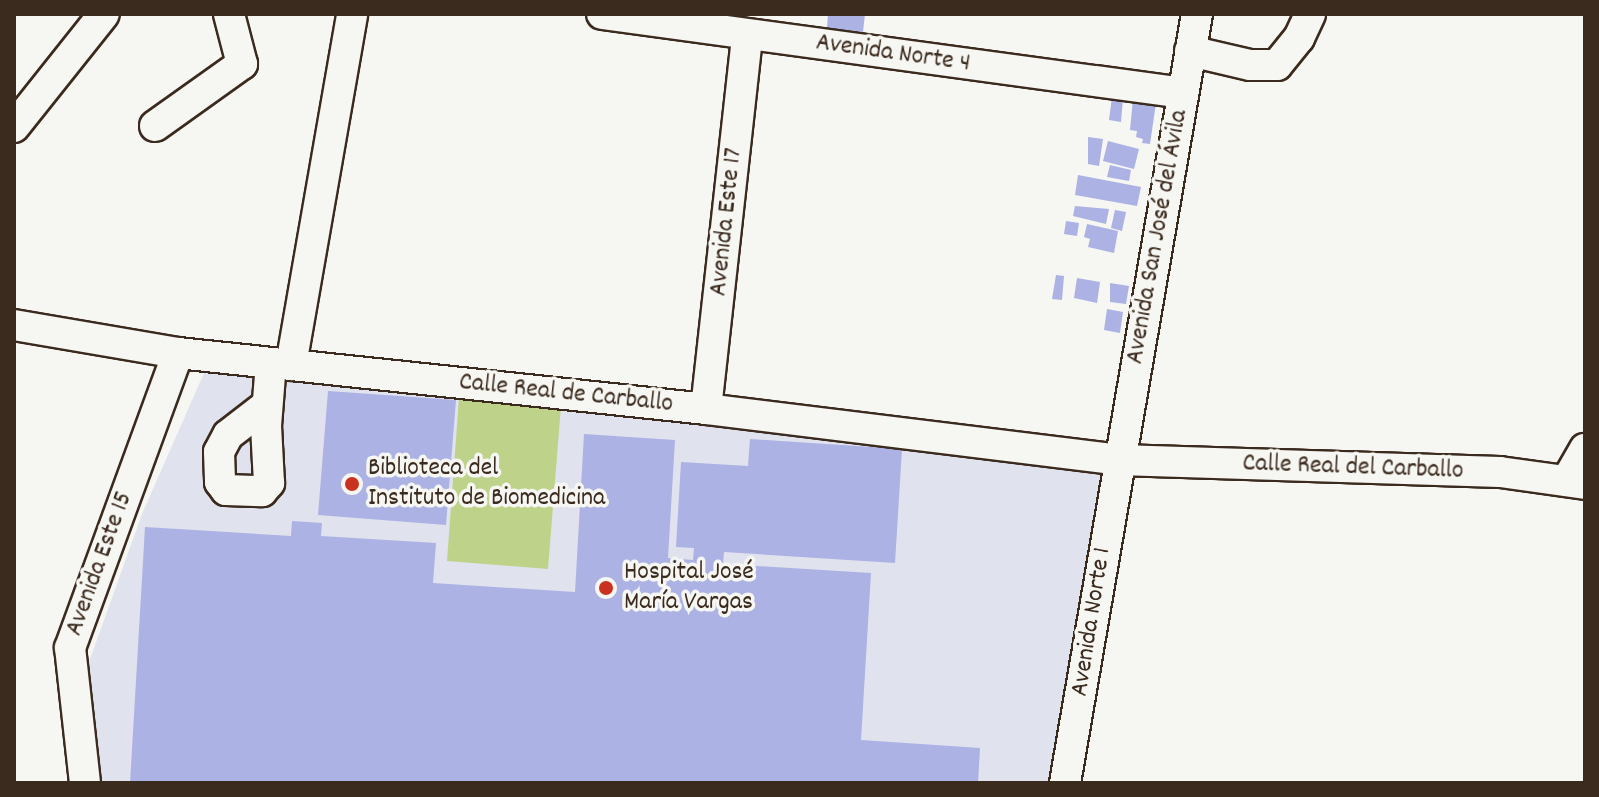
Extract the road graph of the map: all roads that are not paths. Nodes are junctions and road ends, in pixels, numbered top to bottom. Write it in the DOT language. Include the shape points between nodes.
graph roads {
  1 [pos="104,14"];
  2 [pos="229,14"];
  3 [pos="352,14"];
  4 [pos="602,14"];
  5 [pos="1197,14"];
  6 [pos="1310,14"];
  7 [pos="747,35"];
  8 [pos="1190,51"];
  9 [pos="1183,93"];
  10 [pos="155,126"];
  11 [pos="14,127"];
  12 [pos="14,325"];
  13 [pos="178,353"];
  14 [pos="281,364"];
  15 [pos="267,405"];
  16 [pos="706,409"];
  17 [pos="1585,449"];
  18 [pos="1119,460"];
  19 [pos="1576,482"];
  20 [pos="85,783"];
  21 [pos="1065,783"];
  1 -- 11 [label="street"];
  2 -- 10 [label="street" via="242,64"];
  3 -- 14 [label="street"];
  4 -- 7 [label="street, Avenida Norte 4"];
  5 -- 8 [label="street, Avenida San José del Ávila"];
  6 -- 8 [label="street" via="1277,65 1250,65"];
  7 -- 9 [label="street, Avenida Norte 4"];
  7 -- 16 [label="street, Avenida Este 17"];
  8 -- 9 [label="street, Avenida San José del Ávila"];
  9 -- 18 [label="street, Avenida San José del Ávila"];
  12 -- 13 [label="street, Calle Real de Carballo"];
  13 -- 14 [label="street, Calle Real de Carballo"];
  13 -- 20 [label="street, Avenida Este 15" via="70,648"];
  14 -- 15 [label="street"];
  14 -- 16 [label="street, Calle Real de Carballo"];
  16 -- 18 [label="street, Calle Real de Carballo"];
  17 -- 19 [label="street"];
  18 -- 19 [label="street, Calle Real del Carballo" via="1500,472"];
  18 -- 21 [label="street, Avenida Norte 1"];
}
